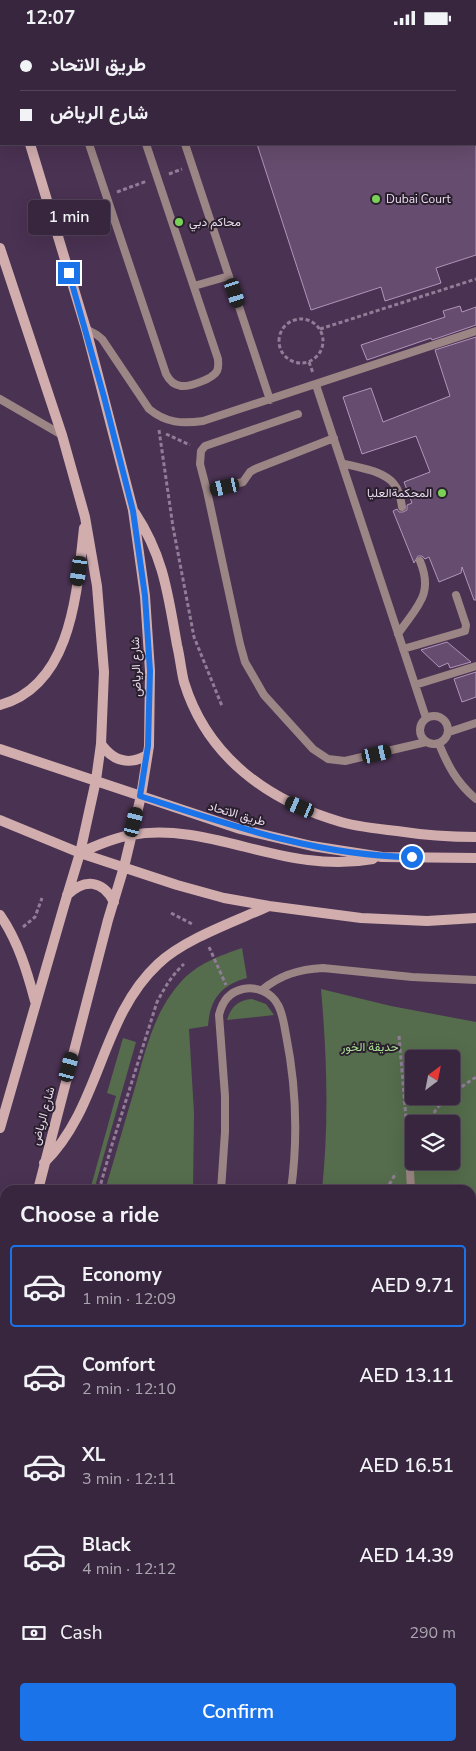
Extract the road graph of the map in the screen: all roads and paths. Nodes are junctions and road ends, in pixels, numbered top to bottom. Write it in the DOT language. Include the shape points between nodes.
graph roads {
  1 [pos="30,145"];
  2 [pos="89,145"];
  3 [pos="146,145"];
  4 [pos="185,145"];
  5 [pos="0,247"];
  6 [pos="229,276"];
  7 [pos="476,279"];
  8 [pos="194,286"];
  9 [pos="86,329"];
  10 [pos="320,329"];
  11 [pos="476,331"];
  12 [pos="316,385"];
  13 [pos="0,399"];
  14 [pos="270,400"];
  15 [pos="298,414"];
  16 [pos="158,415"];
  17 [pos="159,431"];
  18 [pos="62,435"];
  19 [pos="334,438"];
  20 [pos="202,451"];
  21 [pos="342,463"];
  22 [pos="208,491"];
  23 [pos="402,507"];
  24 [pos="133,511"];
  25 [pos="86,517"];
  26 [pos="420,561"];
  27 [pos="456,595"];
  28 [pos="398,633"];
  29 [pos="403,649"];
  30 [pos="476,666"];
  31 [pos="415,685"];
  32 [pos="0,705"];
  33 [pos="222,706"];
  34 [pos="426,718"];
  35 [pos="476,723"];
  36 [pos="448,732"];
  37 [pos="426,742"];
  38 [pos="101,744"];
  39 [pos="439,744"];
  40 [pos="0,749"];
  41 [pos="147,755"];
  42 [pos="96,780"];
  43 [pos="140,796"];
  44 [pos="476,799"];
  45 [pos="0,820"];
  46 [pos="131,835"];
  47 [pos="476,837"];
  48 [pos="80,853"];
  49 [pos="382,857"];
  50 [pos="476,858"];
  51 [pos="124,867"];
  52 [pos="67,895"];
  53 [pos="42,898"];
  54 [pos="114,902"];
  55 [pos="269,906"];
  56 [pos="171,913"];
  57 [pos="0,915"];
  58 [pos="476,918"];
  59 [pos="11,932"];
  60 [pos="202,936"];
  61 [pos="203,952"];
  62 [pos="189,959"];
  63 [pos="476,980"];
  64 [pos="262,990"];
  65 [pos="231,994"];
  66 [pos="36,1002"];
  67 [pos="399,1036"];
  68 [pos="476,1077"];
  69 [pos="460,1087"];
  70 [pos="406,1115"];
  71 [pos="0,1127"];
  72 [pos="44,1164"];
  73 [pos="410,1170"];
  74 [pos="39,1185"];
  75 [pos="100,1185"];
  76 [pos="221,1185"];
  77 [pos="291,1185"];
  78 [pos="411,1185"];
  1 -- 9 [label="main road, شارع الرياض"];
  2 -- 8 [label="lane" via="166,374 180,386 213,376 218,365"];
  3 -- 8 [label="lane"];
  4 -- 6 [label="lane"];
  5 -- 18 [label="main road"];
  6 -- 8 [label="lane"];
  6 -- 14 [label="lane"];
  7 -- 10 [label="path"];
  9 -- 16 [label="lane" via="102,339 146,404"];
  9 -- 24 [label="main road, شارع الرياض"];
  10 -- 10 [label="path" via="308,320 299,319 285,326 279,340 284,355 290,361 305,364 318,356 324,343"];
  11 -- 12 [label="lane"];
  12 -- 14 [label="lane"];
  12 -- 19 [label="lane"];
  13 -- 18 [label="lane"];
  14 -- 16 [label="lane" via="189,423 177,423"];
  15 -- 20 [label="lane" via="211,444"];
  16 -- 17 [label="path"];
  17 -- 20 [label="path"];
  17 -- 33 [label="path" via="194,637"];
  18 -- 25 [label="main road"];
  19 -- 21 [label="lane"];
  19 -- 22 [label="lane" via="254,469 243,482"];
  20 -- 22 [label="lane" via="200,464"];
  21 -- 23 [label="lane" via="389,479 398,491"];
  21 -- 28 [label="lane"];
  22 -- 37 [label="lane" via="245,662 277,710 313,749 336,761"];
  24 -- 41 [label="main road, شارع الرياض" via="150,662"];
  24 -- 47 [label="main road" via="148,533 163,572 184,681 194,708 216,744 236,767 285,801 342,823 418,834"];
  25 -- 32 [label="main road" via="72,618 62,645 48,670 29,692"];
  25 -- 38 [label="main road" via="97,586 104,672"];
  26 -- 28 [label="lane" via="426,589"];
  27 -- 29 [label="lane" via="465,631"];
  28 -- 29 [label="lane"];
  29 -- 31 [label="lane"];
  30 -- 31 [label="lane"];
  31 -- 34 [label="lane"];
  34 -- 36 [label="lane" via="442,718"];
  34 -- 37 [label="lane" via="420,730"];
  35 -- 36 [label="lane"];
  36 -- 39 [label="lane"];
  37 -- 39 [label="lane"];
  38 -- 41 [label="main road" via="122,760 135,761"];
  38 -- 42 [label="main road"];
  39 -- 44 [label="lane" via="459,783"];
  40 -- 42 [label="main road, طريق الاتحاد"];
  41 -- 43 [label="main road, شارع الرياض"];
  42 -- 43 [label="main road, طريق الاتحاد"];
  42 -- 48 [label="main road"];
  43 -- 46 [label="main road, شارع الرياض"];
  43 -- 49 [label="main road, طريق الاتحاد" via="249,831 312,846"];
  45 -- 48 [label="main road"];
  46 -- 48 [label="main road"];
  46 -- 49 [label="main road" via="190,836 332,863"];
  46 -- 51 [label="main road, شارع الرياض"];
  48 -- 51 [label="main road"];
  48 -- 52 [label="main road"];
  49 -- 50 [label="main road, طريق الاتحاد"];
  51 -- 54 [label="main road, شارع الرياض"];
  51 -- 55 [label="main road" via="224,898"];
  52 -- 54 [label="main road" via="74,888 93,883 109,893"];
  52 -- 66 [label="main road"];
  53 -- 59 [label="path" via="35,917 26,926"];
  54 -- 72 [label="main road, شارع الرياض"];
  55 -- 58 [label="main road" via="361,918 428,921"];
  55 -- 60 [label="main road"];
  56 -- 60 [label="path" via="193,924"];
  57 -- 59 [label="main road"];
  59 -- 66 [label="main road"];
  60 -- 72 [label="main road" via="158,963 139,985 119,1017 83,1108 55,1153"];
  61 -- 65 [label="path" via="209,949"];
  62 -- 75 [label="path" via="166,984 158,1002"];
  63 -- 64 [label="lane" via="324,968 285,975"];
  64 -- 65 [label="lane" via="245,988"];
  64 -- 77 [label="lane" via="279,1006 292,1070 295,1127"];
  65 -- 76 [label="lane" via="219,1015 225,1095"];
  66 -- 71 [label="main road"];
  67 -- 70 [label="path"];
  68 -- 69 [label="path"];
  72 -- 74 [label="main road, شارع الرياض"];
  73 -- 78 [label="lane"];
}
